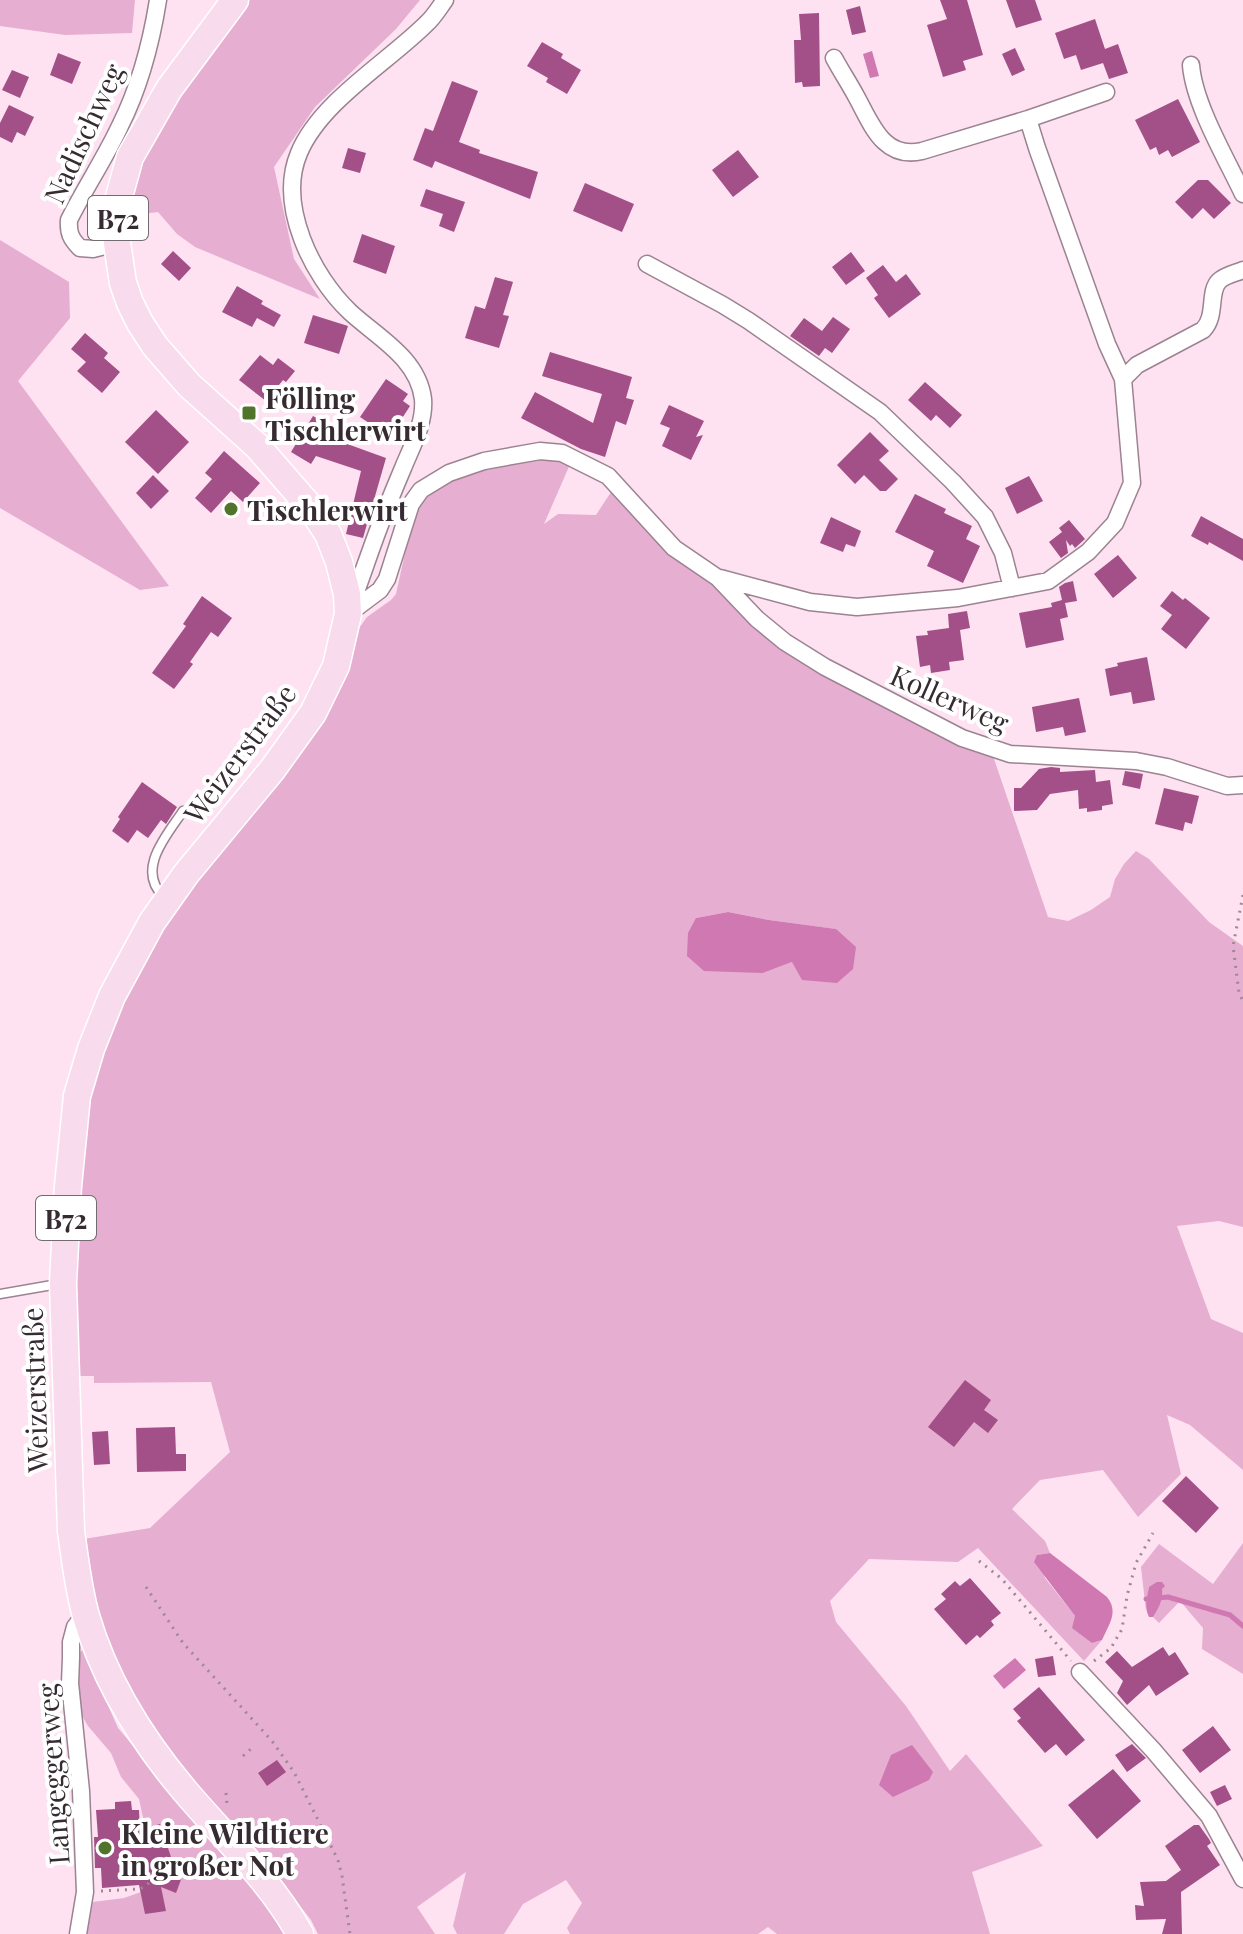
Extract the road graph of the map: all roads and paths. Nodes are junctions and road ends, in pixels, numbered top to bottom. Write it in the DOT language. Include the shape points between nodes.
graph roads {
  1 [pos="158,0"];
  2 [pos="235,0"];
  3 [pos="445,0"];
  4 [pos="834,58"];
  5 [pos="1191,65"];
  6 [pos="1106,92"];
  7 [pos="1028,119"];
  8 [pos="1243,194"];
  9 [pos="117,243"];
  10 [pos="647,264"];
  11 [pos="1243,270"];
  12 [pos="1123,379"];
  13 [pos="718,578"];
  14 [pos="1012,588"];
  15 [pos="348,614"];
  16 [pos="1243,785"];
  17 [pos="183,811"];
  18 [pos="1243,895"];
  19 [pos="167,900"];
  20 [pos="1243,1001"];
  21 [pos="63,1283"];
  22 [pos="0,1294"];
  23 [pos="1153,1533"];
  24 [pos="979,1561"];
  25 [pos="146,1587"];
  26 [pos="85,1614"];
  27 [pos="1080,1672"];
  28 [pos="252,1748"];
  29 [pos="243,1756"];
  30 [pos="226,1793"];
  31 [pos="227,1838"];
  32 [pos="1243,1879"];
  33 [pos="85,1892"];
  34 [pos="78,1934"];
  35 [pos="300,1934"];
  36 [pos="350,1934"];
  1 -- 9 [label="street, Nadischweg" via="133,96 69,220 70,236 80,248"];
  2 -- 9 [label="main road, Weizerstraße / B72" via="169,89 130,157 119,197"];
  3 -- 15 [label="street" via="428,22 311,129 291,185 296,222 323,279 349,311 408,364 423,401 417,435"];
  4 -- 7 [label="street" via="876,133 888,146 904,152"];
  5 -- 8 [label="street" via="1202,106"];
  6 -- 7 [label="street"];
  7 -- 12 [label="street, Kollerweg"];
  9 -- 15 [label="main road, Weizerstraße / B72" via="130,303 155,346 267,457 328,534"];
  10 -- 14 [label="street" via="749,321 880,412 985,517 1003,553"];
  11 -- 12 [label="street" via="1217,283 1203,330 1137,365"];
  12 -- 14 [label="street, Kollerweg" via="1132,483 1115,523 1088,552 1048,581"];
  13 -- 14 [label="street, Kollerweg" via="810,602 857,607"];
  13 -- 15 [label="street, Kollerweg" via="674,548 603,472 562,453 531,452 463,467 421,490 411,504 387,579"];
  13 -- 16 [label="street, Kollerweg" via="768,629 802,653 978,744 1010,754 1136,761 1227,786"];
  15 -- 19 [label="main road, Weizerstraße / B72" via="336,666 313,713"];
  17 -- 19 [label="lane" via="158,848 152,868 158,893"];
  18 -- 20 [label="path" via="1233,946"];
  19 -- 21 [label="main road, Weizerstraße / B72" via="112,996 77,1096"];
  21 -- 22 [label="lane"];
  21 -- 26 [label="main road, Weizerstraße / B72" via="71,1531"];
  23 -- 27 [label="path" via="1136,1563 1117,1639"];
  24 -- 27 [label="path" via="1002,1579"];
  25 -- 36 [label="path" via="183,1643 294,1772 338,1860"];
  26 -- 31 [label="main road, B72" via="137,1727"];
  26 -- 33 [label="street, Langeggerweg" via="71,1642 70,1683"];
  27 -- 32 [label="street" via="1209,1816"];
  28 -- 29 [label="path"];
  30 -- 31 [label="path"];
  31 -- 33 [label="path" via="220,1853 157,1874 145,1887"];
  31 -- 35 [label="main road, B72"];
  33 -- 34 [label="street, Langeggerweg"];
}
